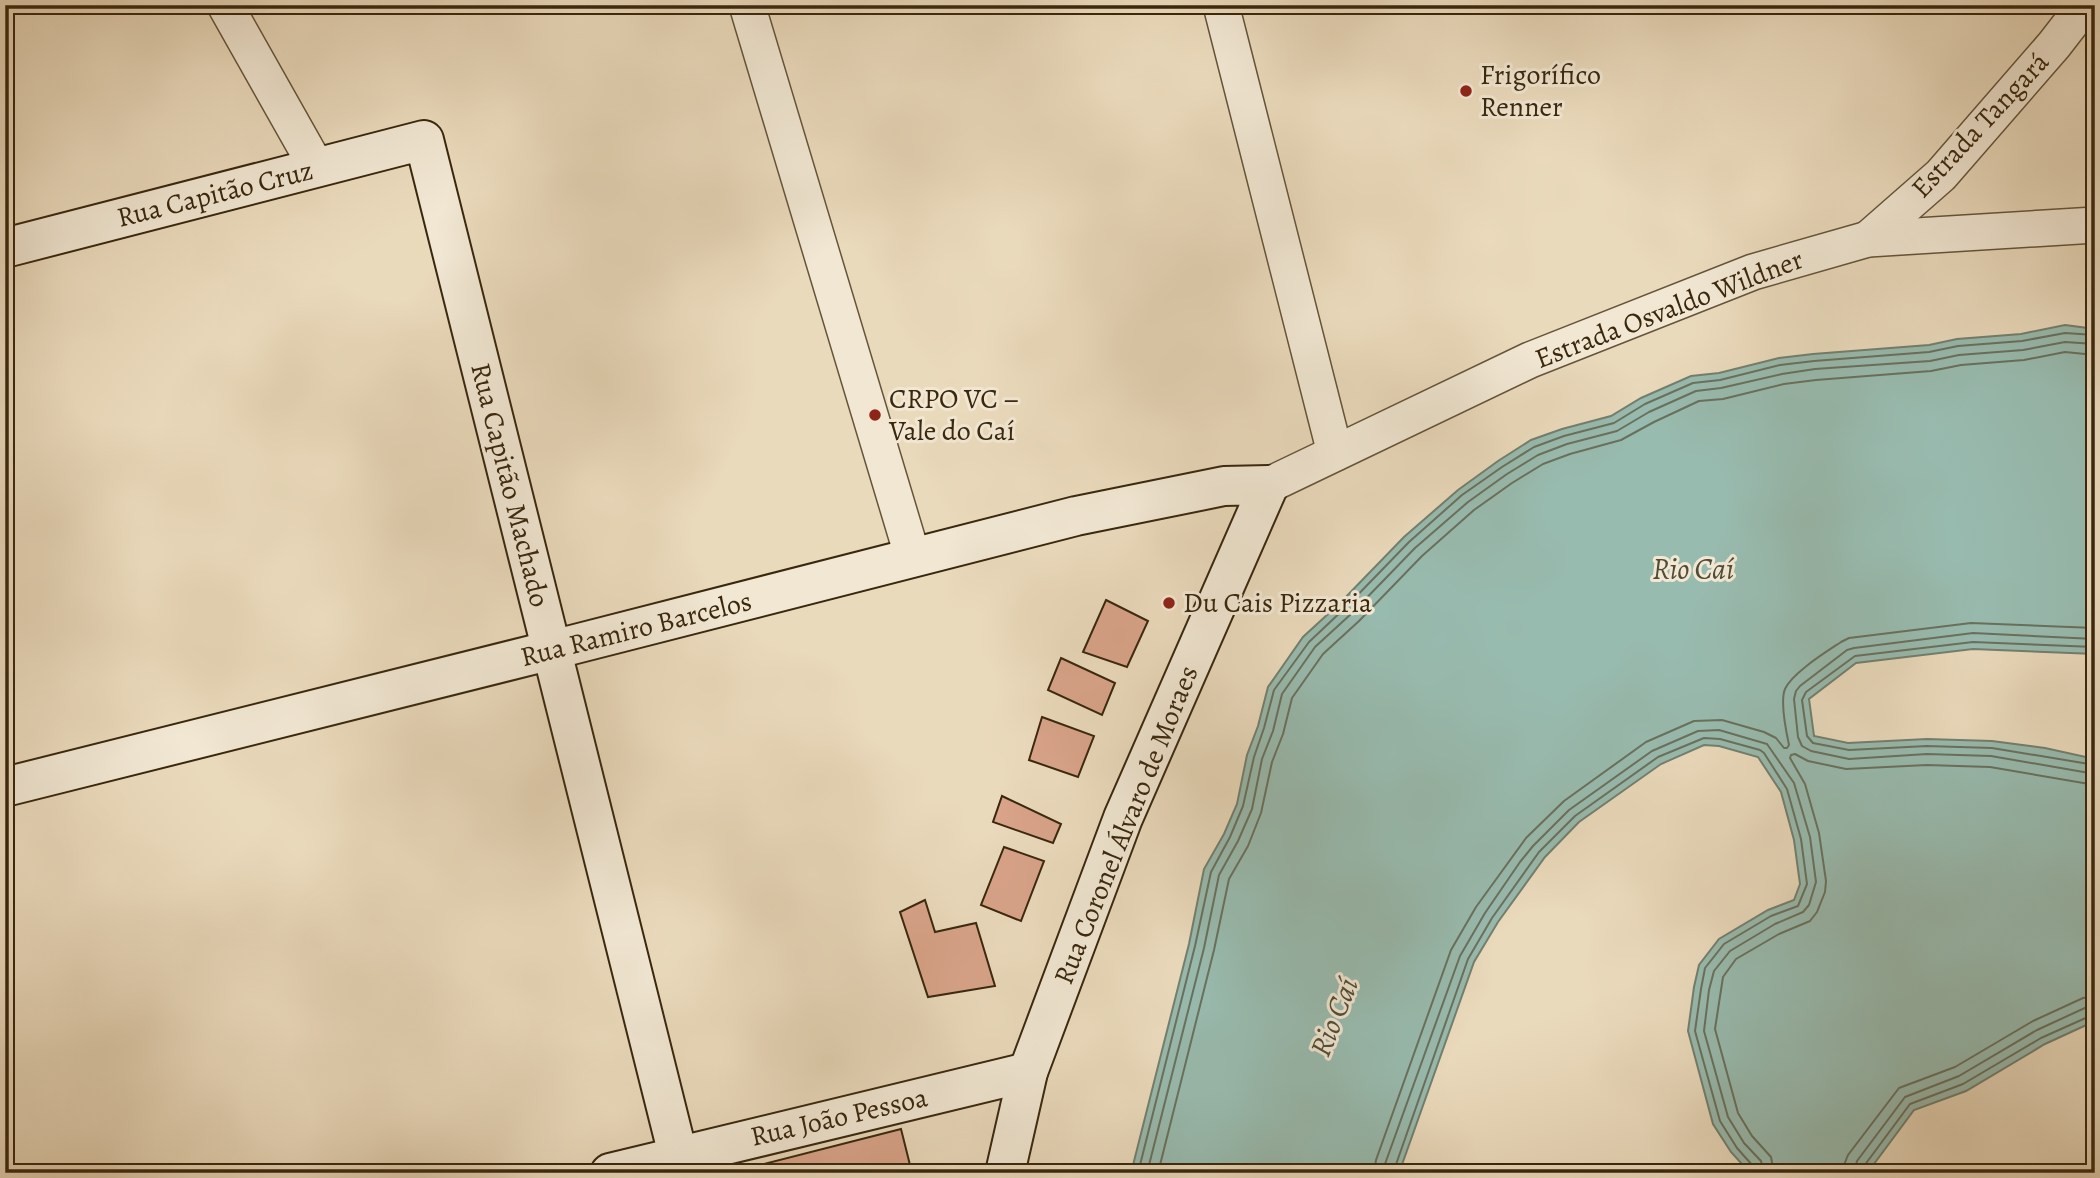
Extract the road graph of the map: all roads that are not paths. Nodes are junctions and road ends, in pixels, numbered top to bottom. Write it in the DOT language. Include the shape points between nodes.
graph roads {
  1 [pos="225,5"];
  2 [pos="747,5"];
  3 [pos="1221,5"];
  4 [pos="2085,5"];
  5 [pos="424,140"];
  6 [pos="317,168"];
  7 [pos="2095,225"];
  8 [pos="1867,239"];
  9 [pos="5,248"];
  10 [pos="1335,453"];
  11 [pos="1269,485"];
  12 [pos="913,558"];
  13 [pos="552,650"];
  14 [pos="5,787"];
  15 [pos="1028,1072"];
  16 [pos="678,1155"];
  17 [pos="610,1173"];
  18 [pos="1005,1173"];
  1 -- 6 [label="street"];
  2 -- 12 [label="street"];
  3 -- 10 [label="street"];
  4 -- 8 [label="street, Estrada Tangará" via="1941,175"];
  5 -- 6 [label="street, Rua Capitão Cruz"];
  5 -- 13 [label="street, Rua Capitão Machado"];
  6 -- 9 [label="street, Rua Capitão Cruz"];
  7 -- 8 [label="street, Estrada Osvaldo Wildner"];
  8 -- 10 [label="street, Estrada Osvaldo Wildner" via="1753,272 1530,360"];
  10 -- 11 [label="street, Estrada Osvaldo Wildner"];
  11 -- 12 [label="street, Rua Ramiro Barcelos" via="1224,486"];
  11 -- 15 [label="street, Rua Coronel Álvaro de Moraes" via="1124,818"];
  12 -- 13 [label="street, Rua Ramiro Barcelos"];
  13 -- 14 [label="street, Rua Ramiro Barcelos"];
  13 -- 16 [label="street, Rua Capitão Machado"];
  15 -- 16 [label="street, Rua João Pessoa"];
  15 -- 18 [label="street, Rua Coronel Álvaro de Moraes"];
  16 -- 17 [label="street, Rua João Pessoa"];
}
